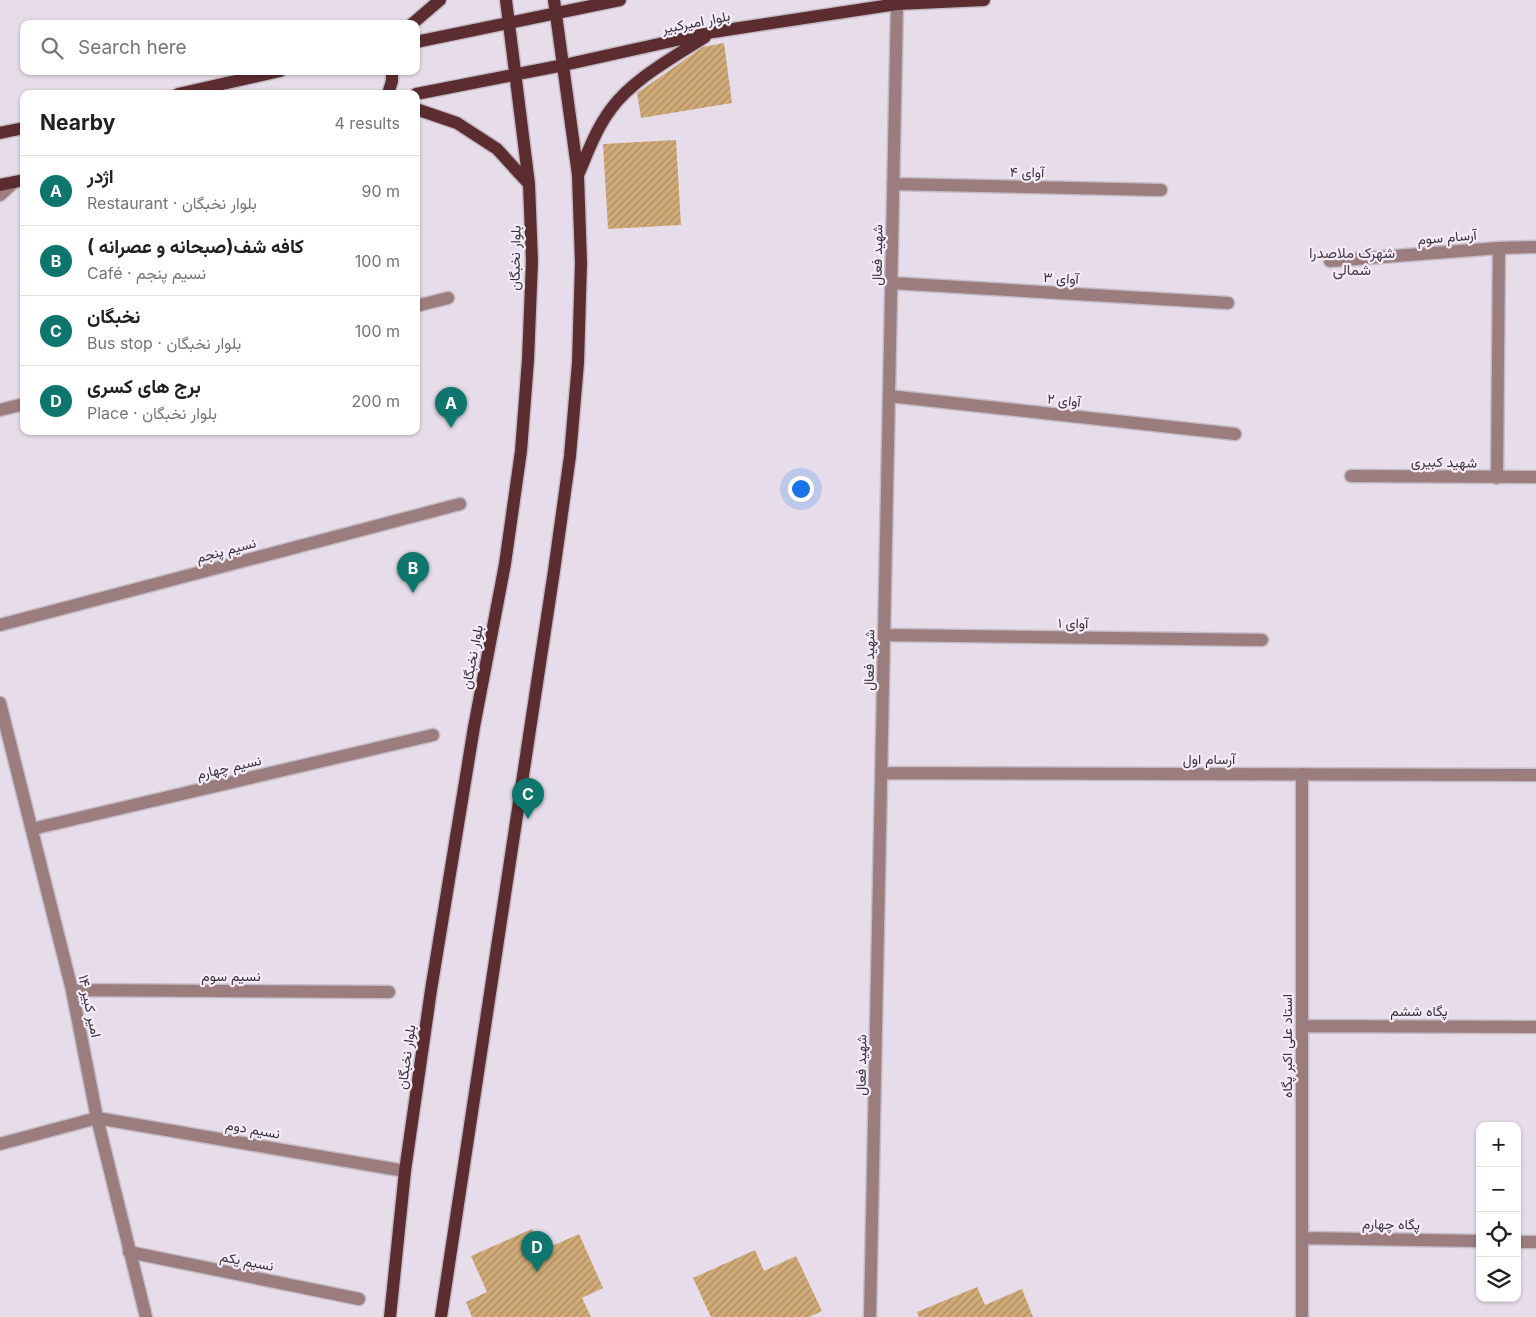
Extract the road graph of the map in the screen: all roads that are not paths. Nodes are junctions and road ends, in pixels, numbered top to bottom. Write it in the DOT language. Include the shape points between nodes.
graph roads {
  1 [pos="440,0"];
  2 [pos="506,0"];
  3 [pos="554,0"];
  4 [pos="620,0"];
  5 [pos="984,0"];
  6 [pos="897,4"];
  7 [pos="556,14"];
  8 [pos="417,20"];
  9 [pos="509,23"];
  10 [pos="713,32"];
  11 [pos="420,41"];
  12 [pos="564,65"];
  13 [pos="262,75"];
  14 [pos="392,75"];
  15 [pos="515,75"];
  16 [pos="196,90"];
  17 [pos="389,90"];
  18 [pos="420,93"];
  19 [pos="420,110"];
  20 [pos="20,129"];
  21 [pos="0,133"];
  22 [pos="578,174"];
  23 [pos="19,181"];
  24 [pos="529,184"];
  25 [pos="893,184"];
  26 [pos="0,185"];
  27 [pos="1161,190"];
  28 [pos="0,195"];
  29 [pos="1536,247"];
  30 [pos="1499,248"];
  31 [pos="1330,262"];
  32 [pos="891,282"];
  33 [pos="448,298"];
  34 [pos="1228,303"];
  35 [pos="420,305"];
  36 [pos="889,396"];
  37 [pos="20,405"];
  38 [pos="0,410"];
  39 [pos="1235,434"];
  40 [pos="1351,476"];
  41 [pos="1536,477"];
  42 [pos="1497,478"];
  43 [pos="460,504"];
  44 [pos="0,626"];
  45 [pos="884,635"];
  46 [pos="1262,640"];
  47 [pos="0,703"];
  48 [pos="433,735"];
  49 [pos="881,773"];
  50 [pos="1302,774"];
  51 [pos="1536,775"];
  52 [pos="32,829"];
  53 [pos="72,990"];
  54 [pos="389,992"];
  55 [pos="1302,1026"];
  56 [pos="1536,1027"];
  57 [pos="97,1118"];
  58 [pos="0,1144"];
  59 [pos="405,1171"];
  60 [pos="1302,1238"];
  61 [pos="1476,1241"];
  62 [pos="1521,1242"];
  63 [pos="1536,1242"];
  64 [pos="129,1252"];
  65 [pos="359,1298"];
  66 [pos="146,1317"];
  67 [pos="390,1317"];
  68 [pos="441,1317"];
  69 [pos="870,1317"];
  70 [pos="1302,1317"];
  1 -- 8 [label="main road"];
  2 -- 9 [label="main road, بلوار نخبگان"];
  3 -- 7 [label="main road"];
  4 -- 7 [label="main road"];
  5 -- 6 [label="main road, بلوار امیرکبیر"];
  6 -- 10 [label="main road, بلوار امیرکبیر"];
  6 -- 25 [label="street, شهید فعال"];
  7 -- 9 [label="main road"];
  7 -- 12 [label="main road"];
  9 -- 11 [label="main road"];
  9 -- 15 [label="main road, بلوار نخبگان"];
  10 -- 12 [label="main road, بلوار امیرکبیر"];
  10 -- 22 [label="main road" via="635,84 612,108 595,134"];
  12 -- 15 [label="main road, بلوار امیرکبیر"];
  12 -- 22 [label="main road"];
  13 -- 16 [label="main road"];
  14 -- 17 [label="main road"];
  15 -- 18 [label="main road, بلوار امیرکبیر"];
  15 -- 24 [label="main road, بلوار نخبگان"];
  19 -- 24 [label="main road" via="457,124 497,149"];
  20 -- 21 [label="main road"];
  22 -- 68 [label="main road" via="581,263 578,363 570,456"];
  23 -- 26 [label="main road"];
  23 -- 28 [label="street"];
  24 -- 59 [label="main road, بلوار نخبگان" via="532,261 521,451 505,564 474,727 431,990"];
  25 -- 27 [label="street, آوای ۴"];
  25 -- 32 [label="street, شهید فعال"];
  29 -- 30 [label="street, آرسام سوم"];
  30 -- 31 [label="street, آرسام سوم"];
  30 -- 42 [label="street"];
  32 -- 34 [label="street, آوای ۳"];
  32 -- 36 [label="street, شهید فعال"];
  33 -- 35 [label="street"];
  36 -- 39 [label="street, آوای ۲"];
  36 -- 45 [label="street, شهید فعال"];
  37 -- 38 [label="street"];
  40 -- 42 [label="street, شهید کبیری"];
  41 -- 42 [label="street, شهید کبیری"];
  43 -- 44 [label="street, نسیم پنجم"];
  45 -- 46 [label="street, آوای ۱"];
  45 -- 49 [label="street, شهید فعال"];
  47 -- 52 [label="street, امیر کبیر ۱۴"];
  48 -- 52 [label="street, نسیم چهارم"];
  49 -- 50 [label="street, آرسام اول"];
  49 -- 69 [label="street, شهید فعال"];
  50 -- 51 [label="street, آرسام اول"];
  50 -- 55 [label="street, استاد علی اکبر پگاه"];
  52 -- 53 [label="street, امیر کبیر ۱۴"];
  53 -- 54 [label="street, نسیم سوم"];
  53 -- 57 [label="street, امیر کبیر ۱۴"];
  55 -- 56 [label="street, پگاه ششم"];
  55 -- 60 [label="street, استاد علی اکبر پگاه"];
  57 -- 58 [label="street"];
  57 -- 59 [label="street, نسیم دوم"];
  57 -- 64 [label="street, امیر کبیر ۱۴"];
  59 -- 67 [label="main road, بلوار نخبگان"];
  60 -- 61 [label="street, پگاه چهارم"];
  60 -- 70 [label="street, استاد علی اکبر پگاه"];
  62 -- 63 [label="street"];
  64 -- 65 [label="street, نسیم یکم"];
  64 -- 66 [label="street, امیر کبیر ۱۴"];
}
